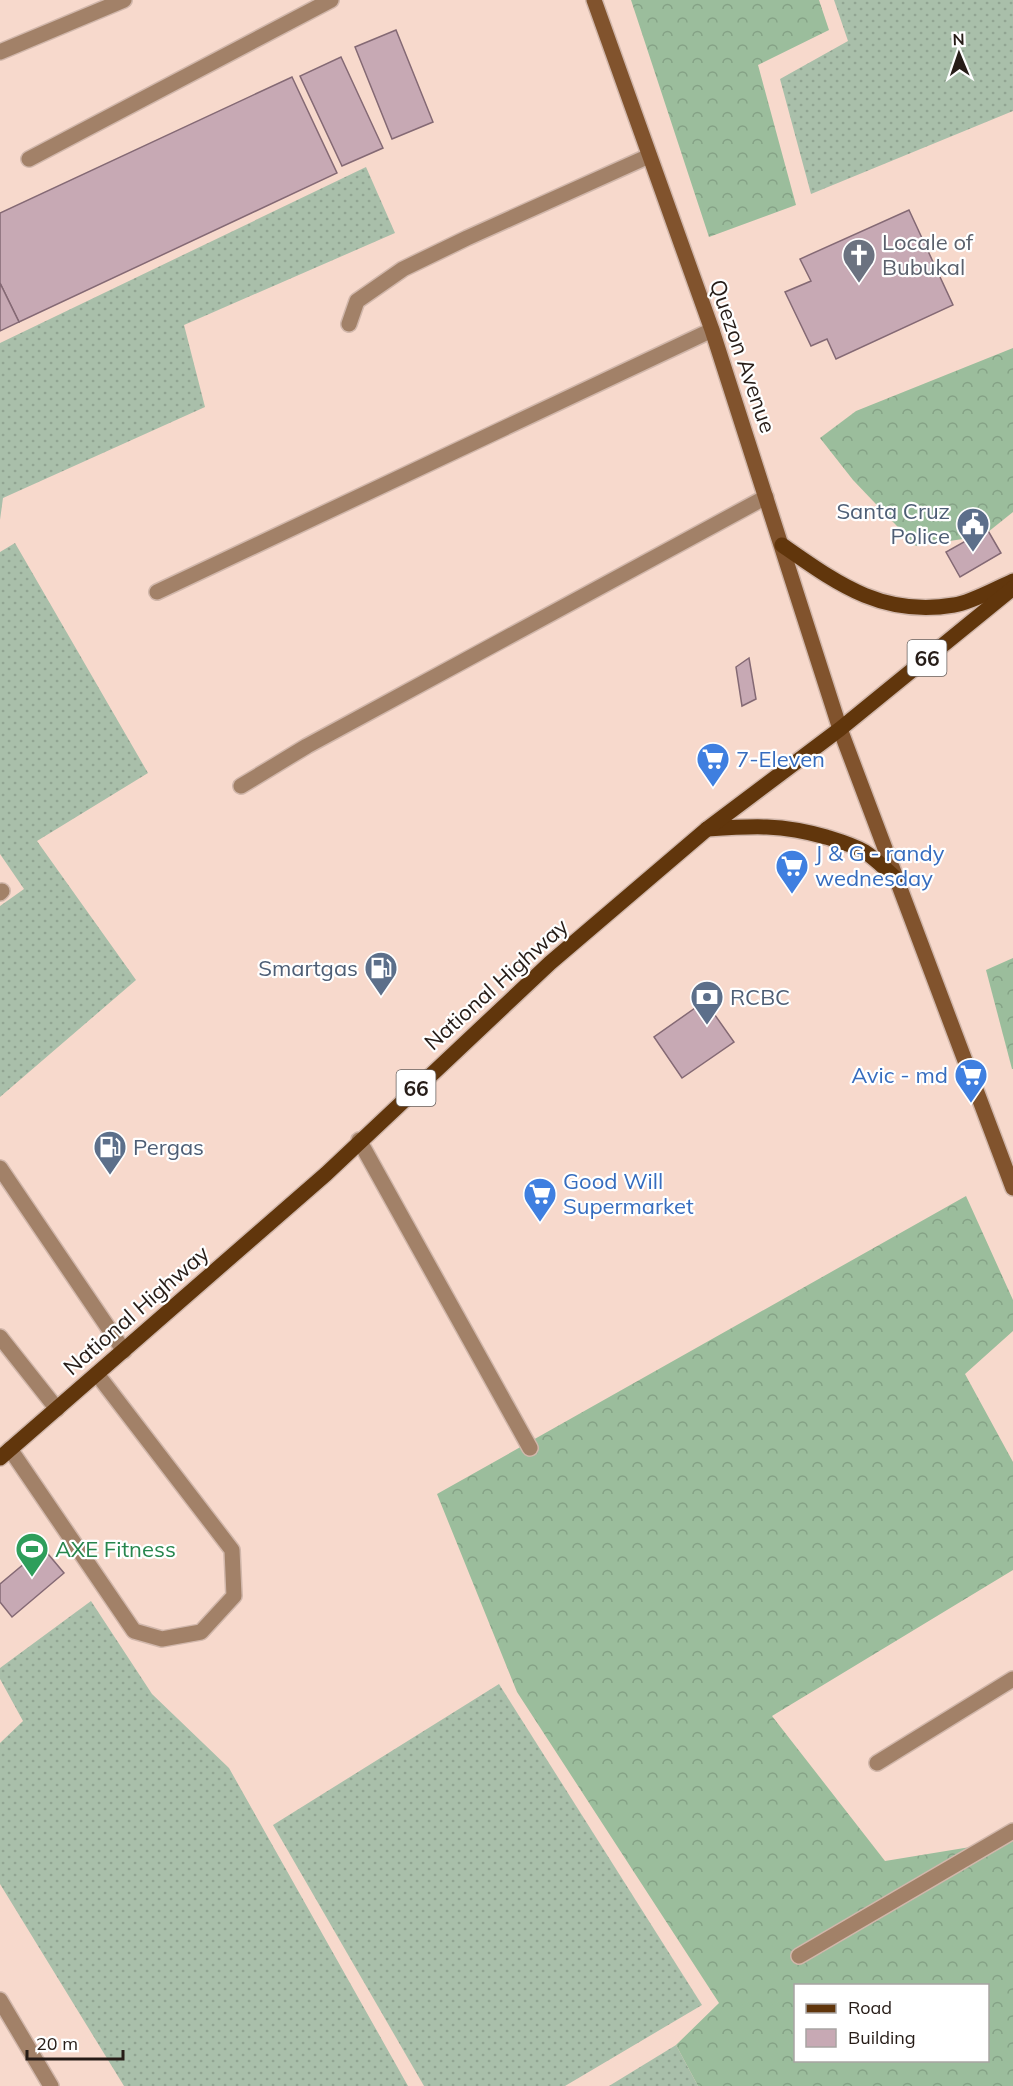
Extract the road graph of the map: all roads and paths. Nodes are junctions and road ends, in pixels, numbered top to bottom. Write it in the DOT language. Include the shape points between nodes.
graph roads {
  1 [pos="124,0"];
  2 [pos="331,0"];
  3 [pos="594,0"];
  4 [pos="0,52"];
  5 [pos="649,156"];
  6 [pos="29,159"];
  7 [pos="350,324"];
  8 [pos="712,330"];
  9 [pos="766,497"];
  10 [pos="782,545"];
  11 [pos="1013,581"];
  12 [pos="1013,588"];
  13 [pos="157,592"];
  14 [pos="840,729"];
  15 [pos="241,786"];
  16 [pos="707,829"];
  17 [pos="897,879"];
  18 [pos="359,1140"];
  19 [pos="0,1168"];
  20 [pos="1013,1188"];
  21 [pos="0,1337"];
  22 [pos="124,1351"];
  23 [pos="97,1374"];
  24 [pos="57,1409"];
  25 [pos="530,1448"];
  26 [pos="5,1453"];
  27 [pos="1013,1679"];
  28 [pos="876,1763"];
  29 [pos="1013,1831"];
  30 [pos="799,1956"];
  31 [pos="0,2000"];
  32 [pos="51,2086"];
  1 -- 4 [label="street"];
  2 -- 6 [label="street"];
  3 -- 5 [label="main road, Quezon Avenue"];
  5 -- 7 [label="street" via="403,268 357,301"];
  5 -- 8 [label="main road, Quezon Avenue"];
  8 -- 9 [label="main road, Quezon Avenue"];
  8 -- 13 [label="street"];
  9 -- 10 [label="main road, Quezon Avenue"];
  9 -- 15 [label="street"];
  10 -- 11 [label="main road" via="834,582 872,599 911,608 956,605"];
  10 -- 14 [label="main road, Quezon Avenue"];
  12 -- 14 [label="main road, National Highway / 66"];
  14 -- 16 [label="main road, National Highway / 66"];
  14 -- 17 [label="main road, Quezon Avenue"];
  16 -- 17 [label="main road" via="753,826 808,832 864,852"];
  16 -- 18 [label="main road, National Highway / 66" via="550,963"];
  17 -- 20 [label="main road, Quezon Avenue"];
  18 -- 22 [label="main road, National Highway / 66" via="317,1182"];
  18 -- 25 [label="street"];
  19 -- 22 [label="street"];
  21 -- 24 [label="street"];
  22 -- 23 [label="main road, National Highway / 66"];
  23 -- 24 [label="main road, National Highway / 66"];
  23 -- 26 [label="street" via="232,1550 234,1596 201,1632 162,1639 135,1631"];
  24 -- 26 [label="main road, National Highway / 66"];
  27 -- 28 [label="street"];
  29 -- 30 [label="street"];
  31 -- 32 [label="street"];
}
